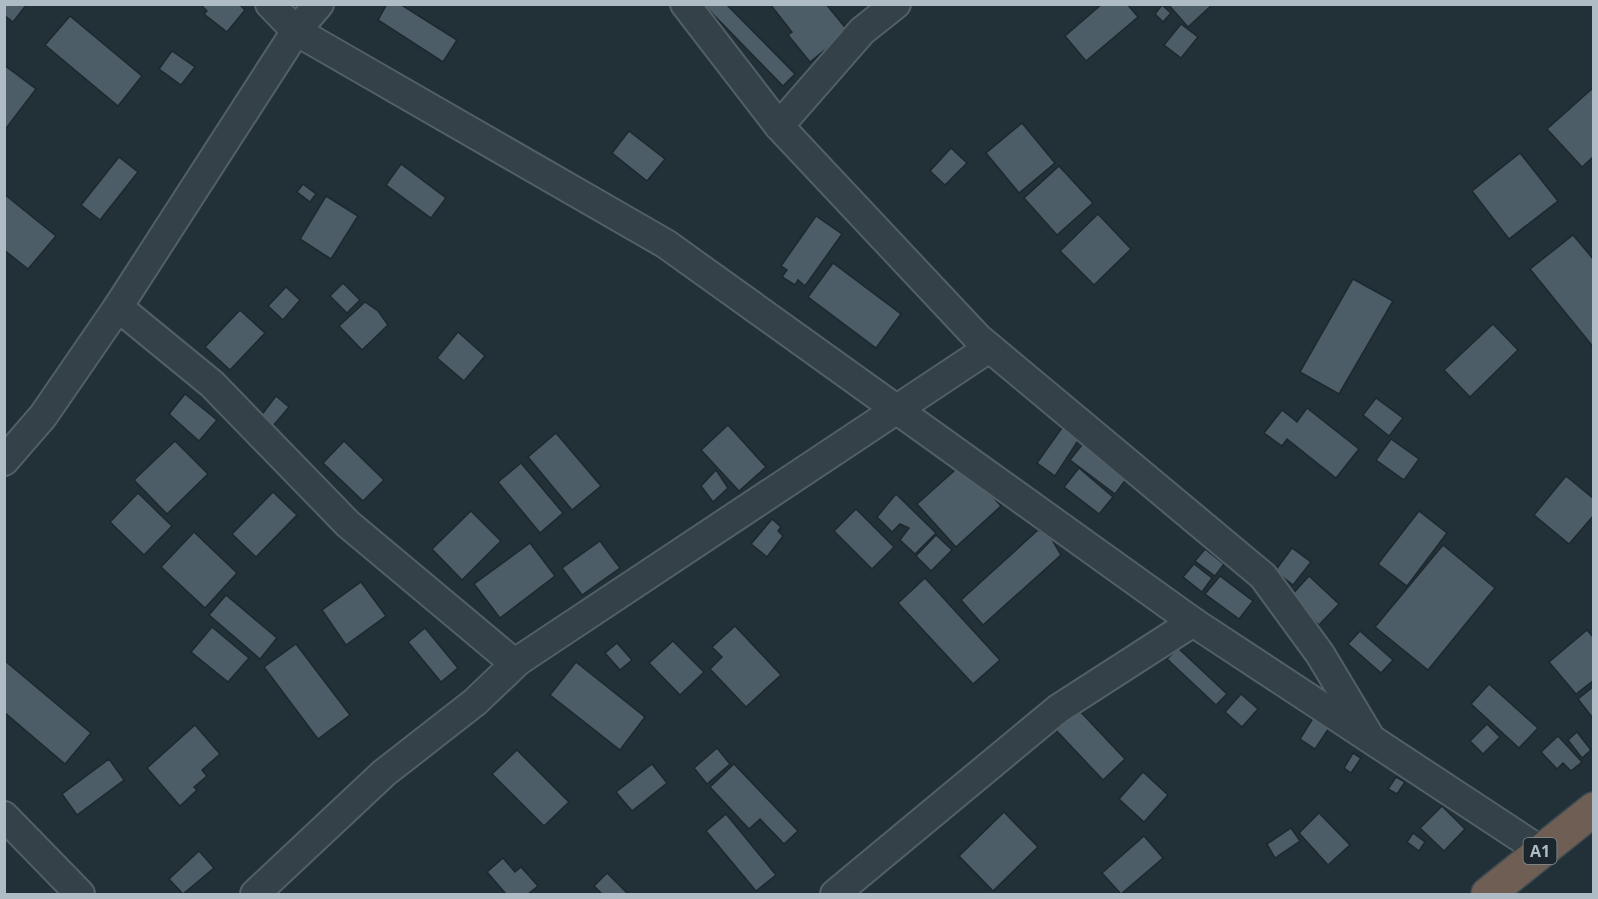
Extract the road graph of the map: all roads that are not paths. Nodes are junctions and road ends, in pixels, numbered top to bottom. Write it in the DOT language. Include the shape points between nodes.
graph roads {
  1 [pos="270,4"];
  2 [pos="319,4"];
  3 [pos="685,4"];
  4 [pos="896,4"];
  5 [pos="296,31"];
  6 [pos="779,126"];
  7 [pos="118,307"];
  8 [pos="989,348"];
  9 [pos="898,410"];
  10 [pos="4,461"];
  11 [pos="1192,622"];
  12 [pos="518,662"];
  13 [pos="1373,741"];
  14 [pos="1593,809"];
  15 [pos="4,816"];
  16 [pos="1541,851"];
  17 [pos="80,894"];
  18 [pos="255,894"];
  19 [pos="835,894"];
  20 [pos="1488,894"];
  1 -- 5 [label="street"];
  2 -- 5 [label="street"];
  3 -- 6 [label="street"];
  4 -- 6 [label="street" via="862,31"];
  5 -- 7 [label="street"];
  5 -- 9 [label="street" via="666,244"];
  6 -- 8 [label="street"];
  7 -- 10 [label="street" via="43,416"];
  7 -- 12 [label="street" via="212,384 348,524 508,658"];
  8 -- 9 [label="street"];
  8 -- 13 [label="street" via="1263,576 1320,654"];
  9 -- 11 [label="street"];
  9 -- 12 [label="street"];
  11 -- 13 [label="street"];
  11 -- 19 [label="street" via="1058,709"];
  12 -- 18 [label="street" via="475,702 384,773"];
  13 -- 16 [label="street"];
  14 -- 16 [label="highway, A1"];
  15 -- 17 [label="street"];
  16 -- 20 [label="highway, A1"];
}
